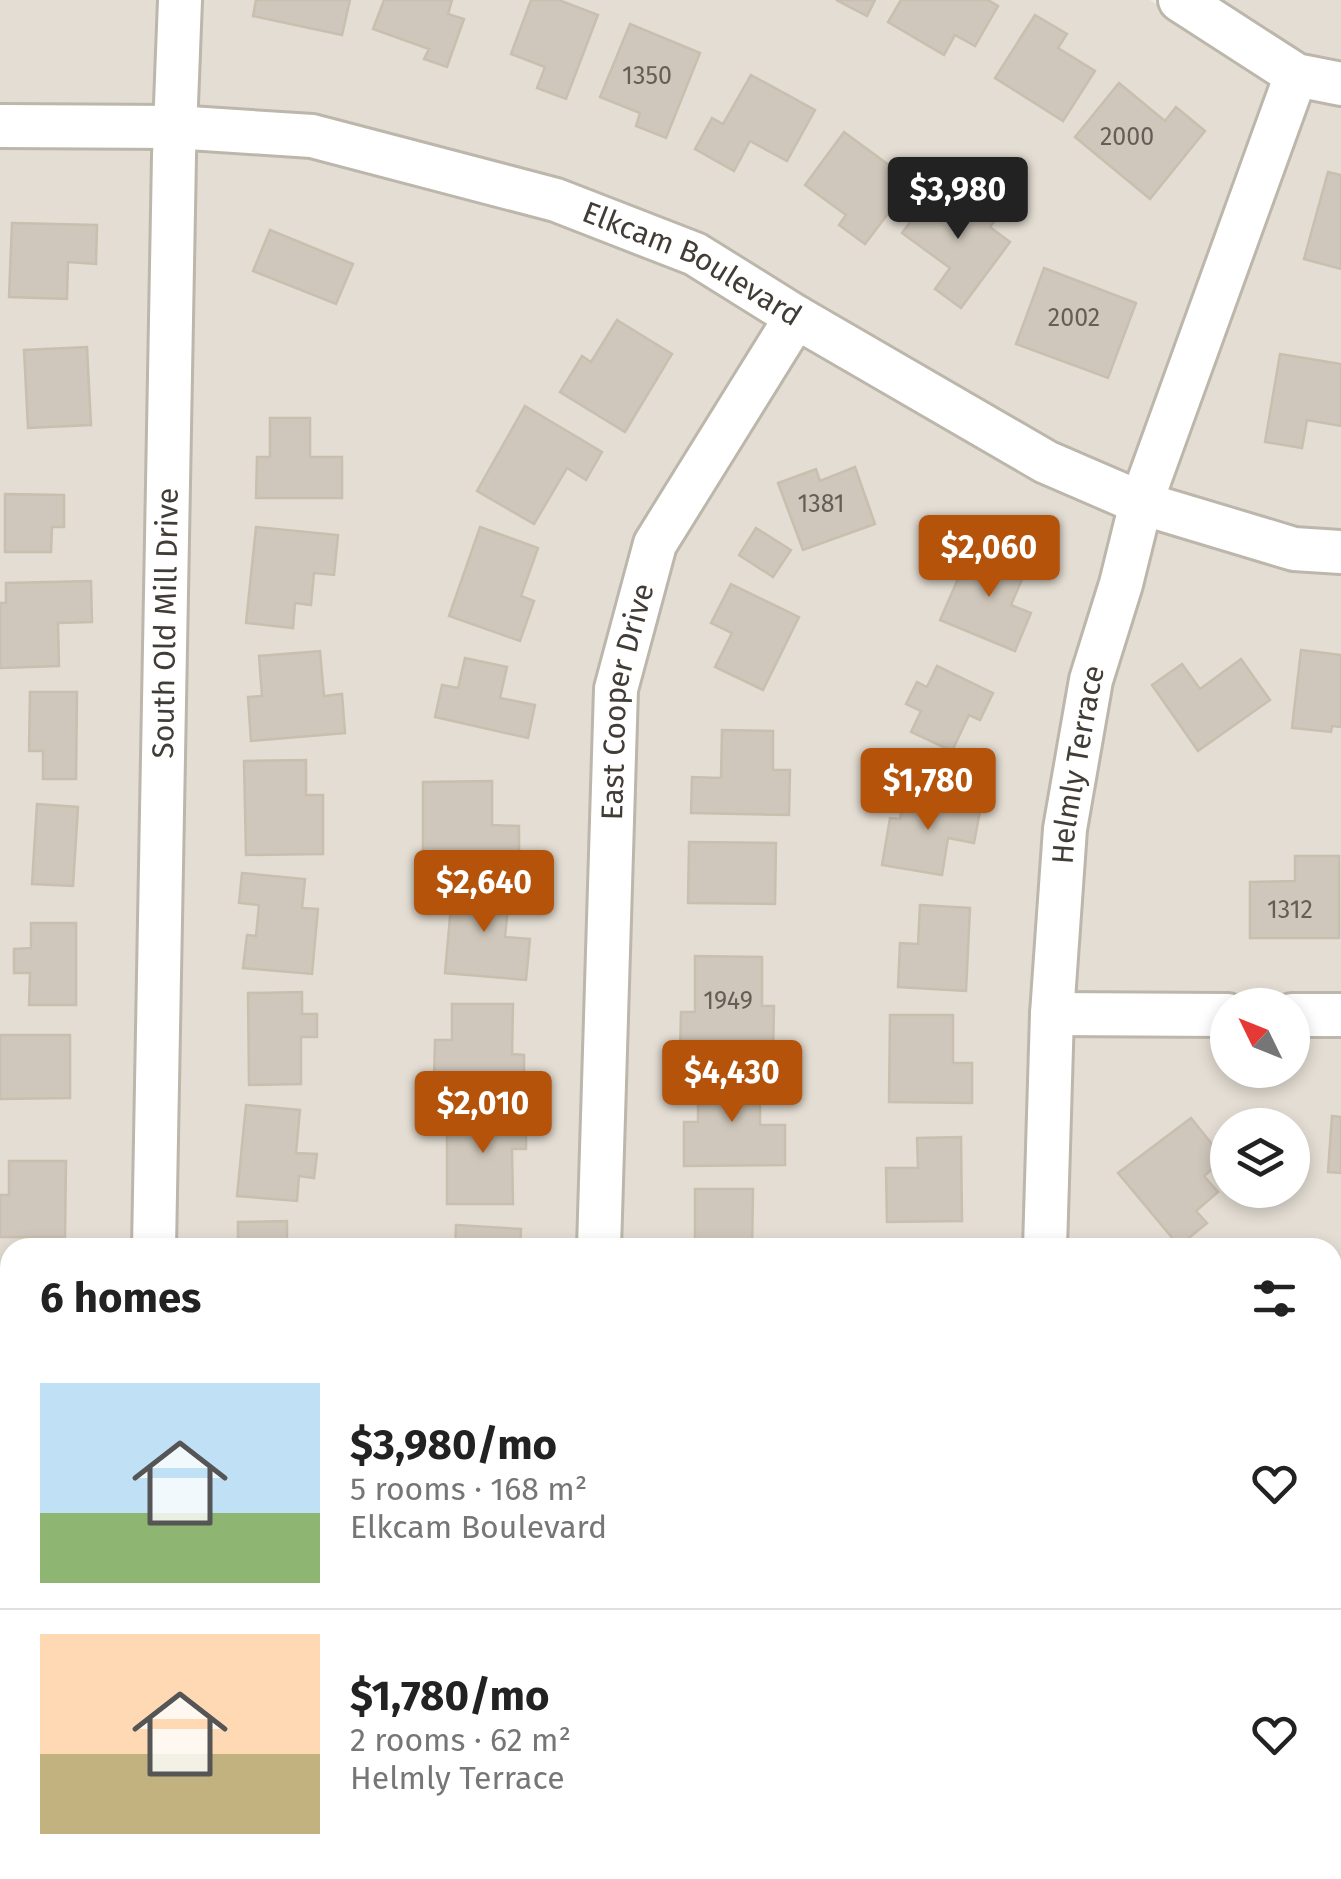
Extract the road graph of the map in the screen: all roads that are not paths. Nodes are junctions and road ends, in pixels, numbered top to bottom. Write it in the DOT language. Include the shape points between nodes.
graph roads {
  1 [pos="180,0"];
  2 [pos="1180,0"];
  3 [pos="1296,75"];
  4 [pos="1341,84"];
  5 [pos="0,126"];
  6 [pos="174,128"];
  7 [pos="796,317"];
  8 [pos="1141,503"];
  9 [pos="1341,552"];
  10 [pos="1052,1014"];
  11 [pos="1210,1015"];
  12 [pos="1310,1015"];
  13 [pos="1341,1015"];
  14 [pos="154,1238"];
  15 [pos="599,1238"];
  16 [pos="1045,1238"];
  1 -- 6 [label="street, South Old Mill Drive"];
  2 -- 3 [label="street"];
  3 -- 4 [label="street"];
  3 -- 8 [label="street, Helmly Terrace"];
  5 -- 6 [label="street, Elkcam Boulevard"];
  6 -- 7 [label="street, Elkcam Boulevard" via="312,136 556,200 695,254"];
  6 -- 14 [label="street, South Old Mill Drive"];
  7 -- 8 [label="street, Elkcam Boulevard" via="1046,462"];
  7 -- 15 [label="street, East Cooper Drive" via="655,544 616,688"];
  8 -- 9 [label="street, Elkcam Boulevard" via="1294,550"];
  8 -- 10 [label="street, Helmly Terrace" via="1088,698 1065,829"];
  10 -- 11 [label="street"];
  10 -- 16 [label="street, Helmly Terrace"];
  12 -- 13 [label="street"];
}
